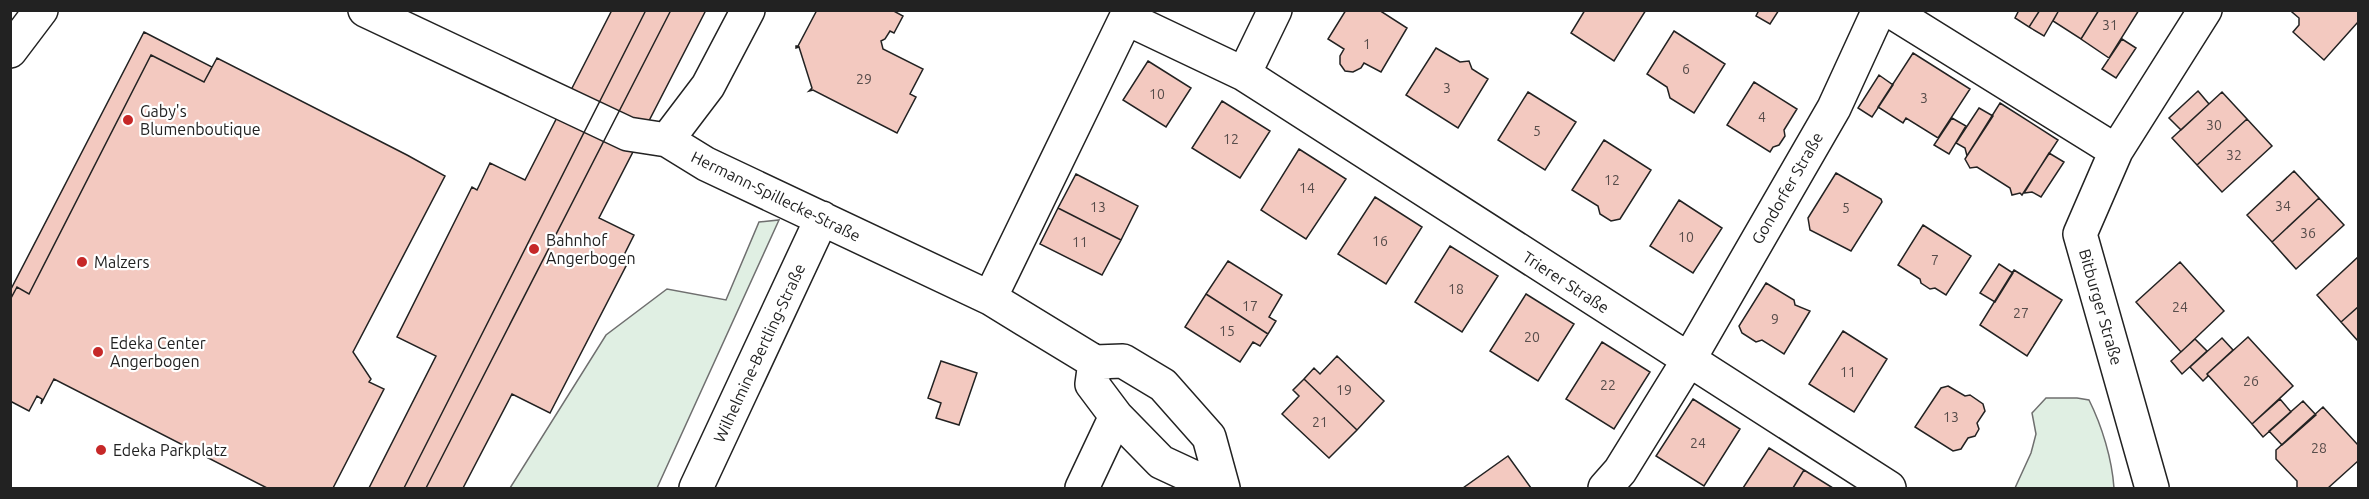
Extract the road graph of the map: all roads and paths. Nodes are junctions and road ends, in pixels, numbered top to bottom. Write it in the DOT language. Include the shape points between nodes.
graph roads {
  1 [pos="41,10"];
  2 [pos="365,10"];
  3 [pos="748,10"];
  4 [pos="1275,10"];
  5 [pos="1879,10"];
  6 [pos="1889,10"];
  7 [pos="2205,10"];
  8 [pos="10,51"];
  9 [pos="1244,75"];
  10 [pos="667,140"];
  11 [pos="2116,152"];
  12 [pos="822,218"];
  13 [pos="990,298"];
  14 [pos="1688,361"];
  15 [pos="1095,362"];
  16 [pos="1116,416"];
  17 [pos="696,489"];
  18 [pos="1082,489"];
  19 [pos="1217,489"];
  20 [pos="1223,489"];
  21 [pos="1605,489"];
  22 [pos="1889,489"];
  23 [pos="2152,489"];
  1 -- 8 [label="street"];
  2 -- 10 [label="street, Hermann-Spillecke-Straße" via="628,134"];
  3 -- 10 [label="street" via="708,86"];
  4 -- 9 [label="street"];
  5 -- 14 [label="street, Gondorfer Straße" via="1833,108"];
  6 -- 11 [label="street"];
  7 -- 11 [label="street, Bitburger Straße"];
  9 -- 13 [label="street, Trierer Straße" via="1126,18"];
  9 -- 14 [label="street, Trierer Straße"];
  10 -- 12 [label="street, Hermann-Spillecke-Straße" via="706,164"];
  11 -- 23 [label="street, Bitburger Straße" via="2080,234"];
  12 -- 13 [label="street, Hermann-Spillecke-Straße"];
  12 -- 17 [label="street, Wilhelmine-Bertling-Straße"];
  13 -- 15 [label="street, Hermann-Spillecke-Straße"];
  14 -- 21 [label="street"];
  14 -- 22 [label="street, Trierer Straße"];
  15 -- 16 [label="street" via="1092,384"];
  15 -- 20 [label="street" via="1123,361 1163,385 1209,437"];
  16 -- 18 [label="street"];
  16 -- 19 [label="street" via="1161,462"];
}
